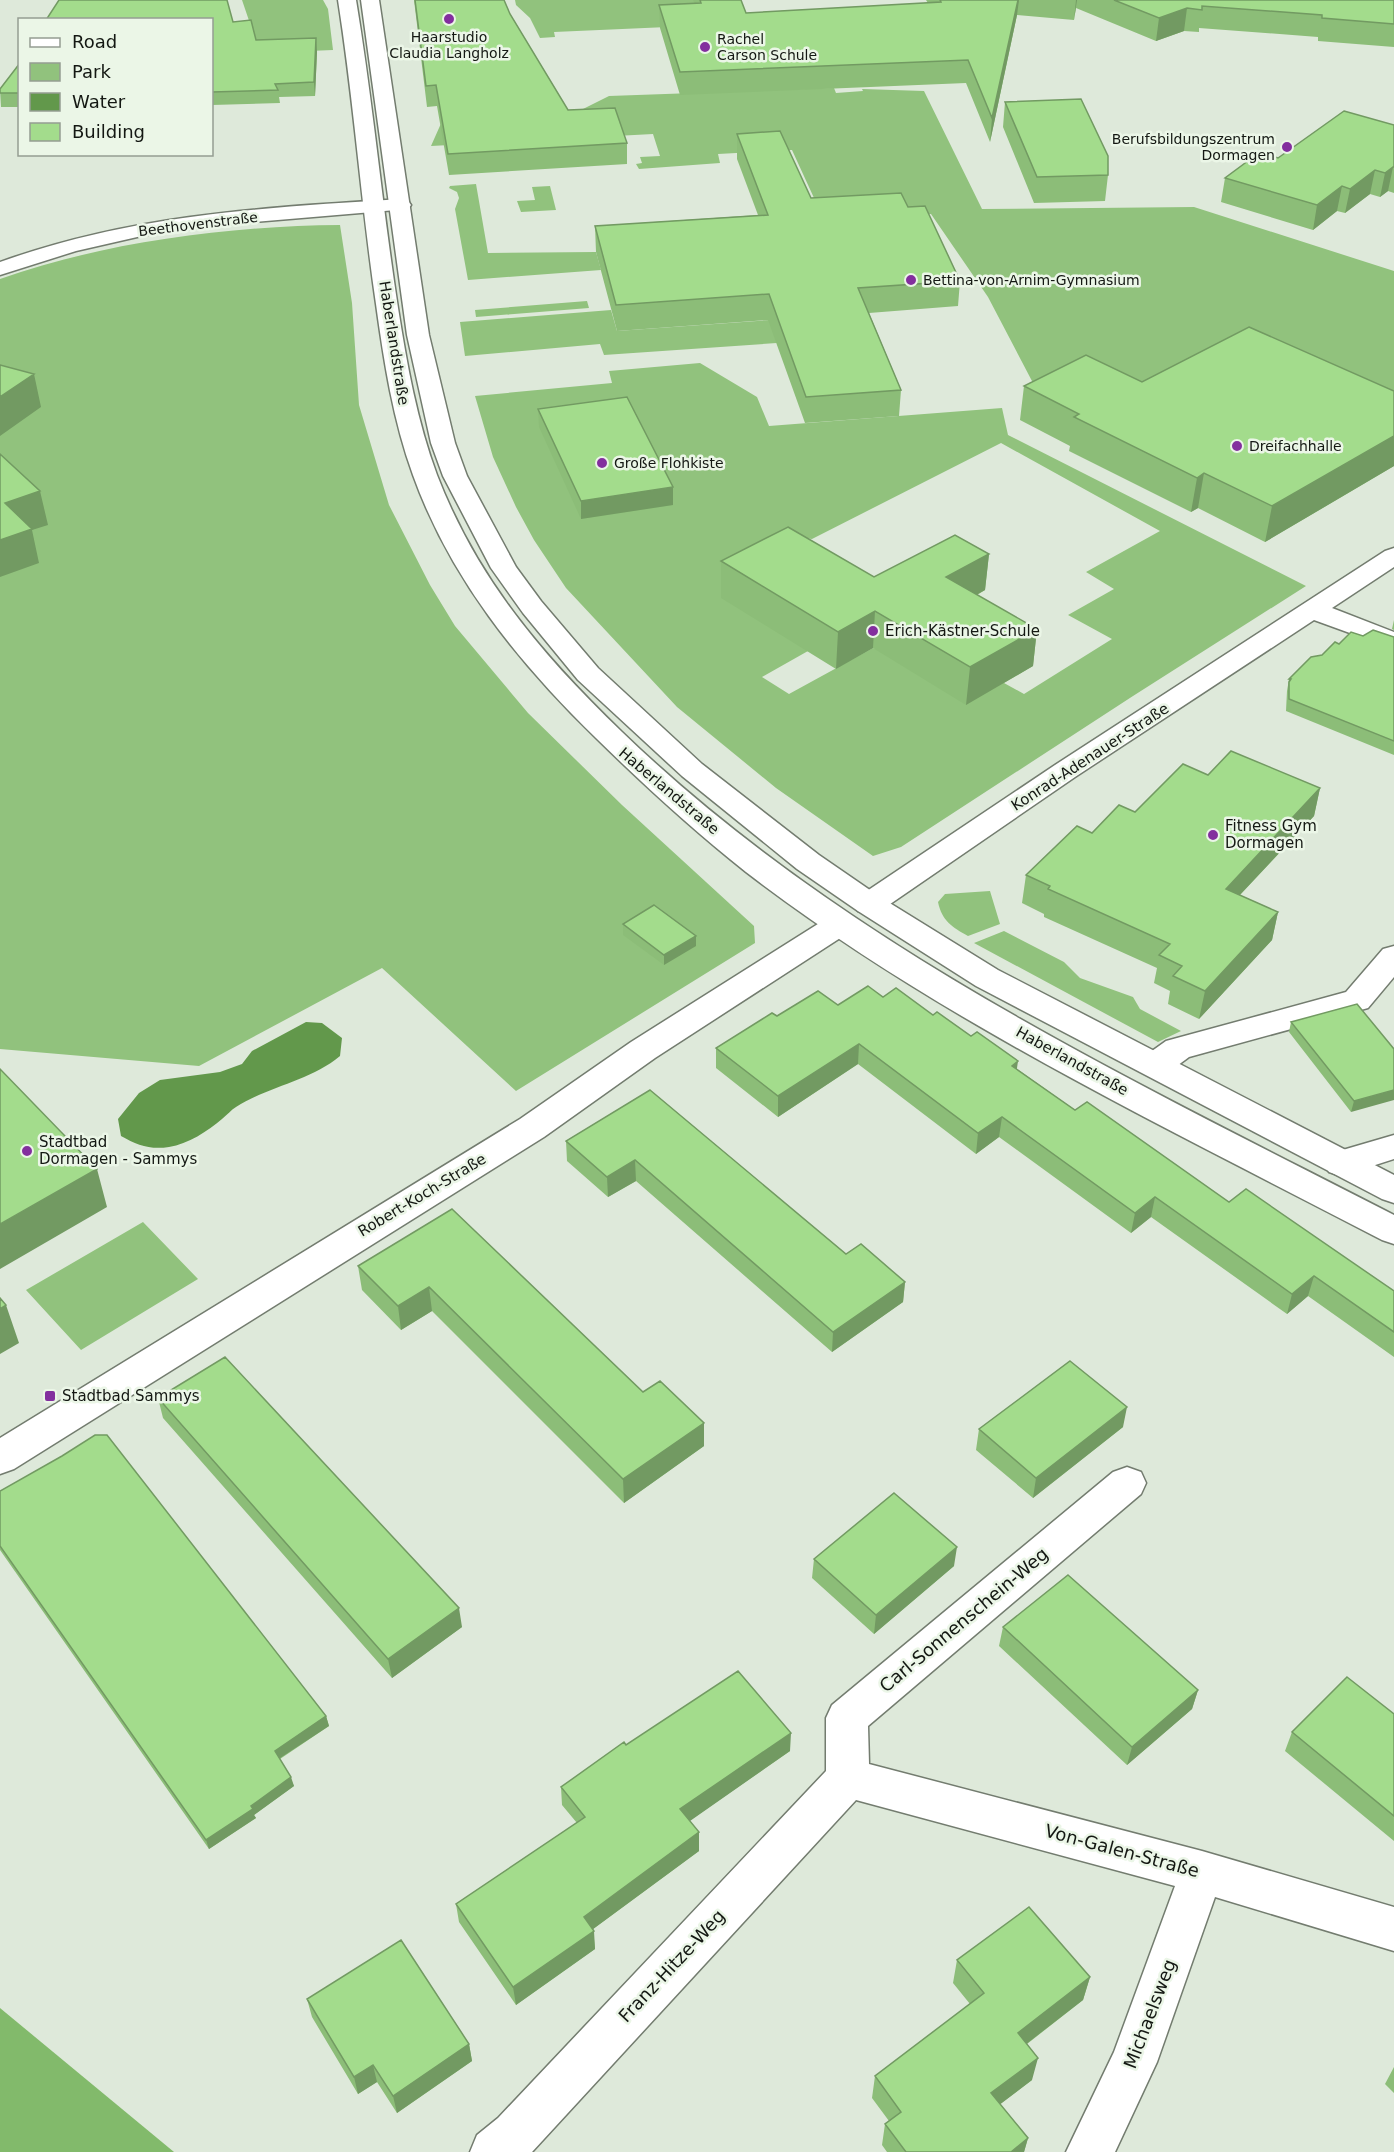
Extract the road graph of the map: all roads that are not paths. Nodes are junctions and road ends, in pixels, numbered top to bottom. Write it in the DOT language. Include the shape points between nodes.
graph roads {
  1 [pos="347,0"];
  2 [pos="370,0"];
  3 [pos="401,205"];
  4 [pos="372,207"];
  5 [pos="0,269"];
  6 [pos="1394,556"];
  7 [pos="1312,610"];
  8 [pos="1394,641"];
  9 [pos="869,904"];
  10 [pos="840,924"];
  11 [pos="1394,956"];
  12 [pos="1156,1064"];
  13 [pos="1394,1147"];
  14 [pos="1341,1163"];
  15 [pos="1394,1190"];
  16 [pos="1394,1231"];
  17 [pos="0,1458"];
  18 [pos="1127,1483"];
  19 [pos="848,1778"];
  20 [pos="1202,1872"];
  21 [pos="1394,1929"];
  22 [pos="494,2152"];
  23 [pos="1090,2152"];
  1 -- 4 [label="street, Haberlandstraße"];
  2 -- 3 [label="street, Haberlandstraße"];
  3 -- 4 [label="street, Beethovenstraße"];
  3 -- 9 [label="street, Haberlandstraße" via="418,334 443,443 460,485 504,568 588,674 644,728 790,848"];
  4 -- 5 [label="street, Beethovenstraße" via="149,228"];
  4 -- 10 [label="street, Haberlandstraße" via="396,373 409,428 428,481 471,573 552,676 656,783"];
  6 -- 7 [label="street, Konrad-Adenauer-Straße"];
  7 -- 8 [label="street"];
  7 -- 9 [label="street, Konrad-Adenauer-Straße"];
  9 -- 10 [label="street, Konrad-Adenauer-Straße"];
  9 -- 12 [label="street, Haberlandstraße" via="987,978"];
  10 -- 16 [label="street, Haberlandstraße" via="962,1000"];
  10 -- 17 [label="street, Robert-Koch-Straße" via="643,1050 532,1128"];
  11 -- 12 [label="street" via="1357,1000 1179,1049"];
  12 -- 14 [label="street, Haberlandstraße"];
  13 -- 14 [label="street"];
  14 -- 15 [label="street, Haberlandstraße"];
  18 -- 19 [label="street, Carl-Sonnenschein-Weg" via="847,1718"];
  19 -- 20 [label="street, Von-Galen-Straße"];
  19 -- 22 [label="street, Franz-Hitze-Weg"];
  20 -- 21 [label="street, Von-Galen-Straße"];
  20 -- 23 [label="street, Michaelsweg" via="1134,2062"];
}
